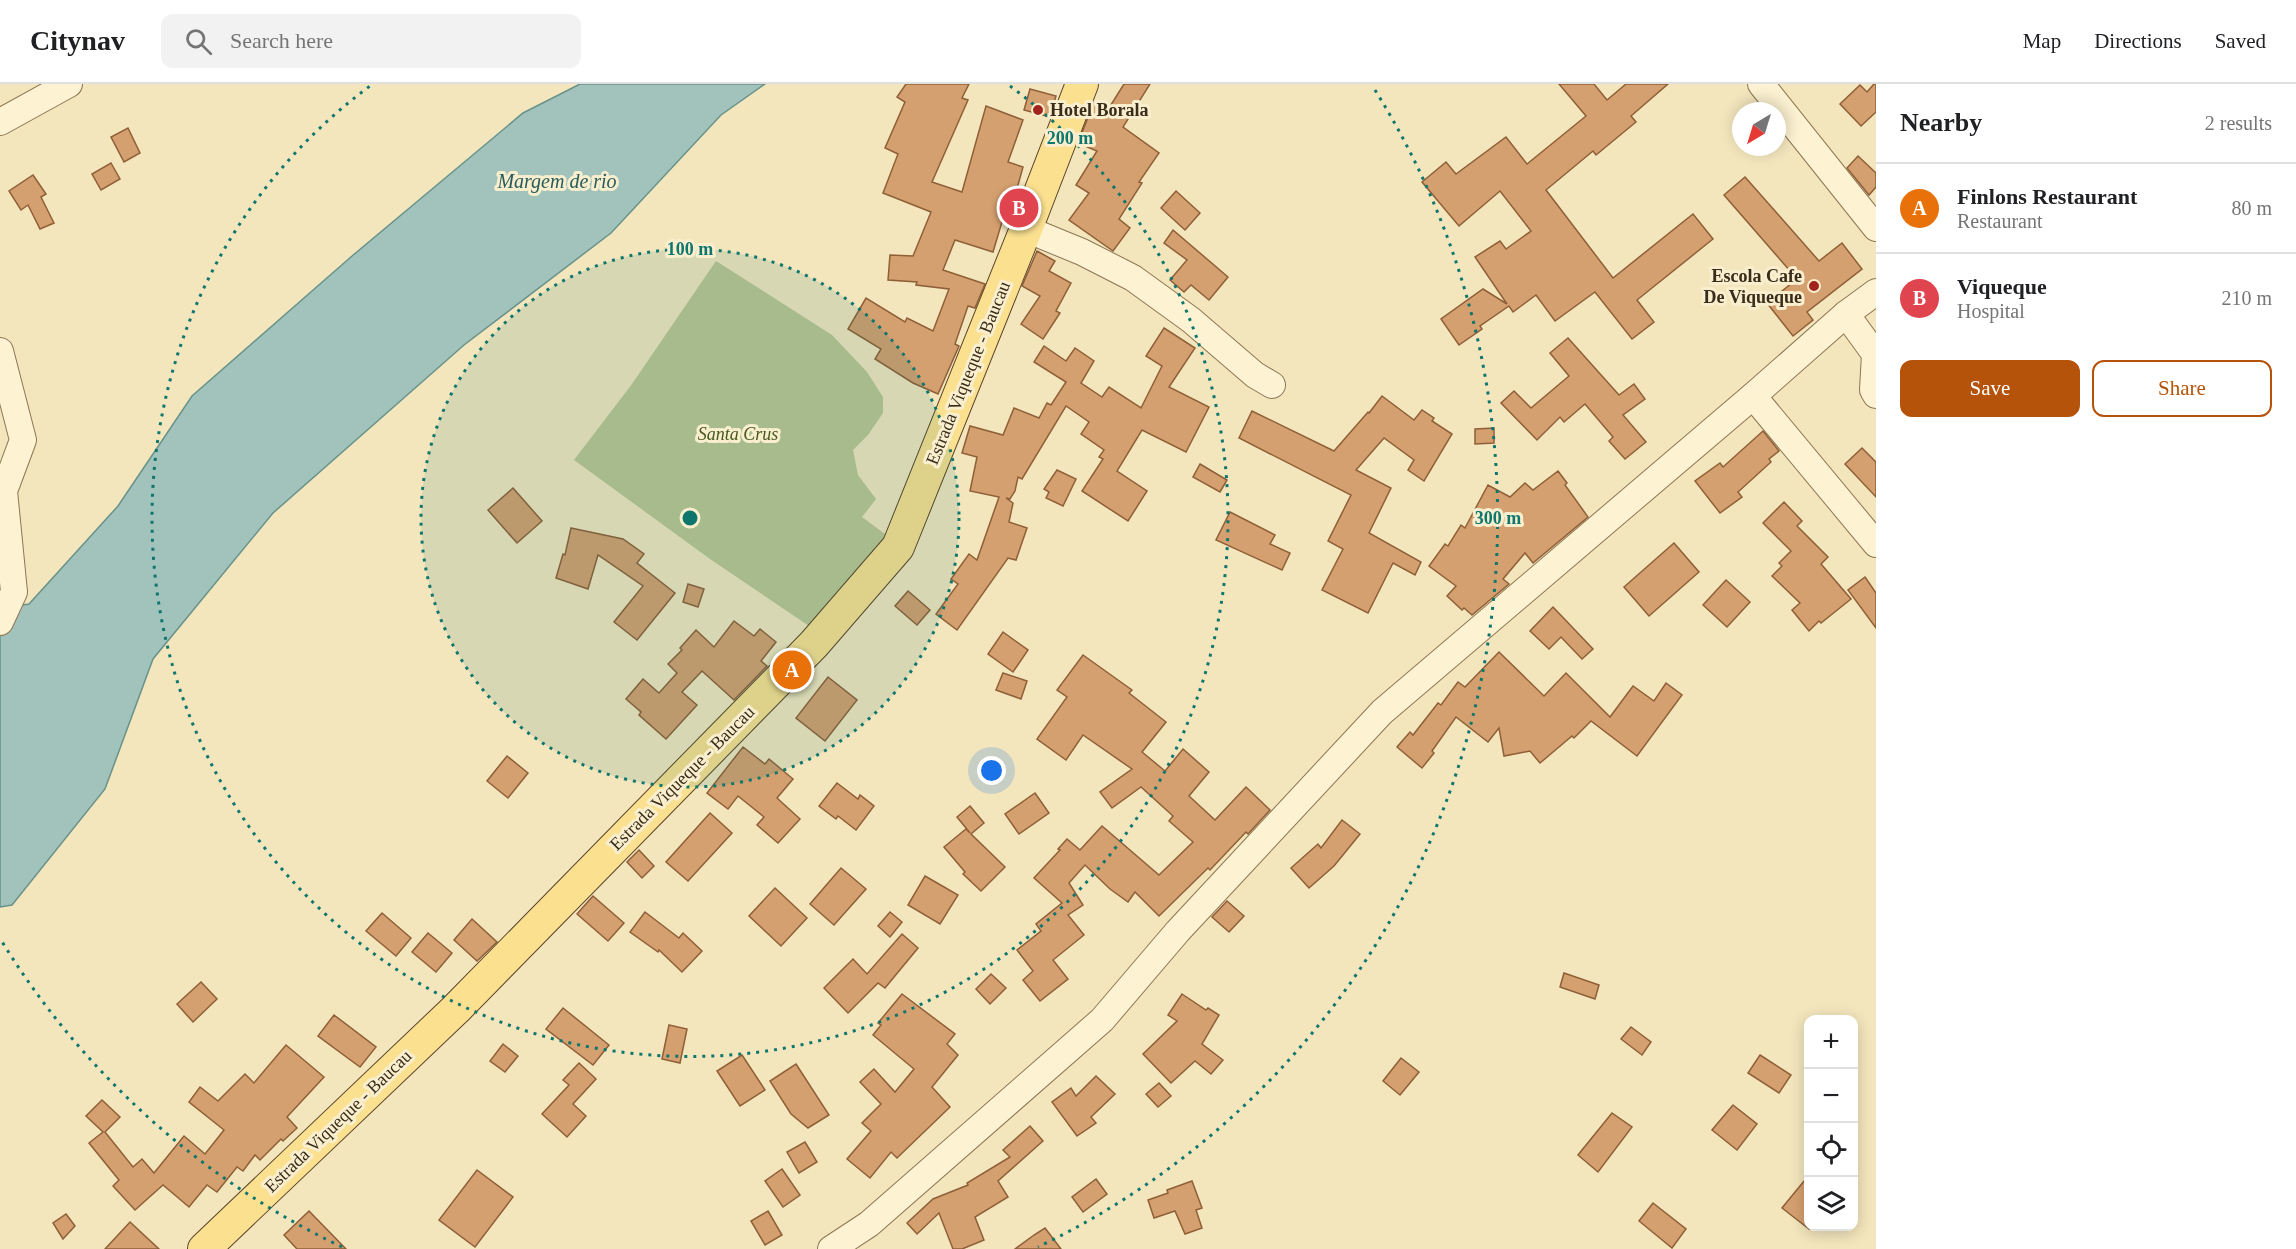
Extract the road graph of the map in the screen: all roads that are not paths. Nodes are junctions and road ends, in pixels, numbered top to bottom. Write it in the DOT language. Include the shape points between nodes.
graph roads {
  1 [pos="69,84"];
  2 [pos="1082,84"];
  3 [pos="1761,84"];
  4 [pos="0,122"];
  5 [pos="1876,228"];
  6 [pos="1026,229"];
  7 [pos="1876,292"];
  8 [pos="1846,315"];
  9 [pos="0,351"];
  10 [pos="1876,354"];
  11 [pos="1272,385"];
  12 [pos="1876,395"];
  13 [pos="1753,396"];
  14 [pos="1876,544"];
  15 [pos="0,622"];
  16 [pos="204,1249"];
  17 [pos="831,1249"];
  1 -- 4 [label="street"];
  2 -- 6 [label="main road, Estrada Viqueque - Baucau"];
  3 -- 5 [label="street"];
  6 -- 11 [label="street" via="1133,278"];
  6 -- 16 [label="main road, Estrada Viqueque - Baucau" via="898,547 814,644 464,1000"];
  7 -- 8 [label="street"];
  8 -- 10 [label="street"];
  8 -- 13 [label="street"];
  9 -- 15 [label="street" via="23,440 4,491 14,592"];
  10 -- 12 [label="street"];
  13 -- 14 [label="street"];
  13 -- 17 [label="street" via="1382,712 1178,931 1102,1020 869,1224"];
}
